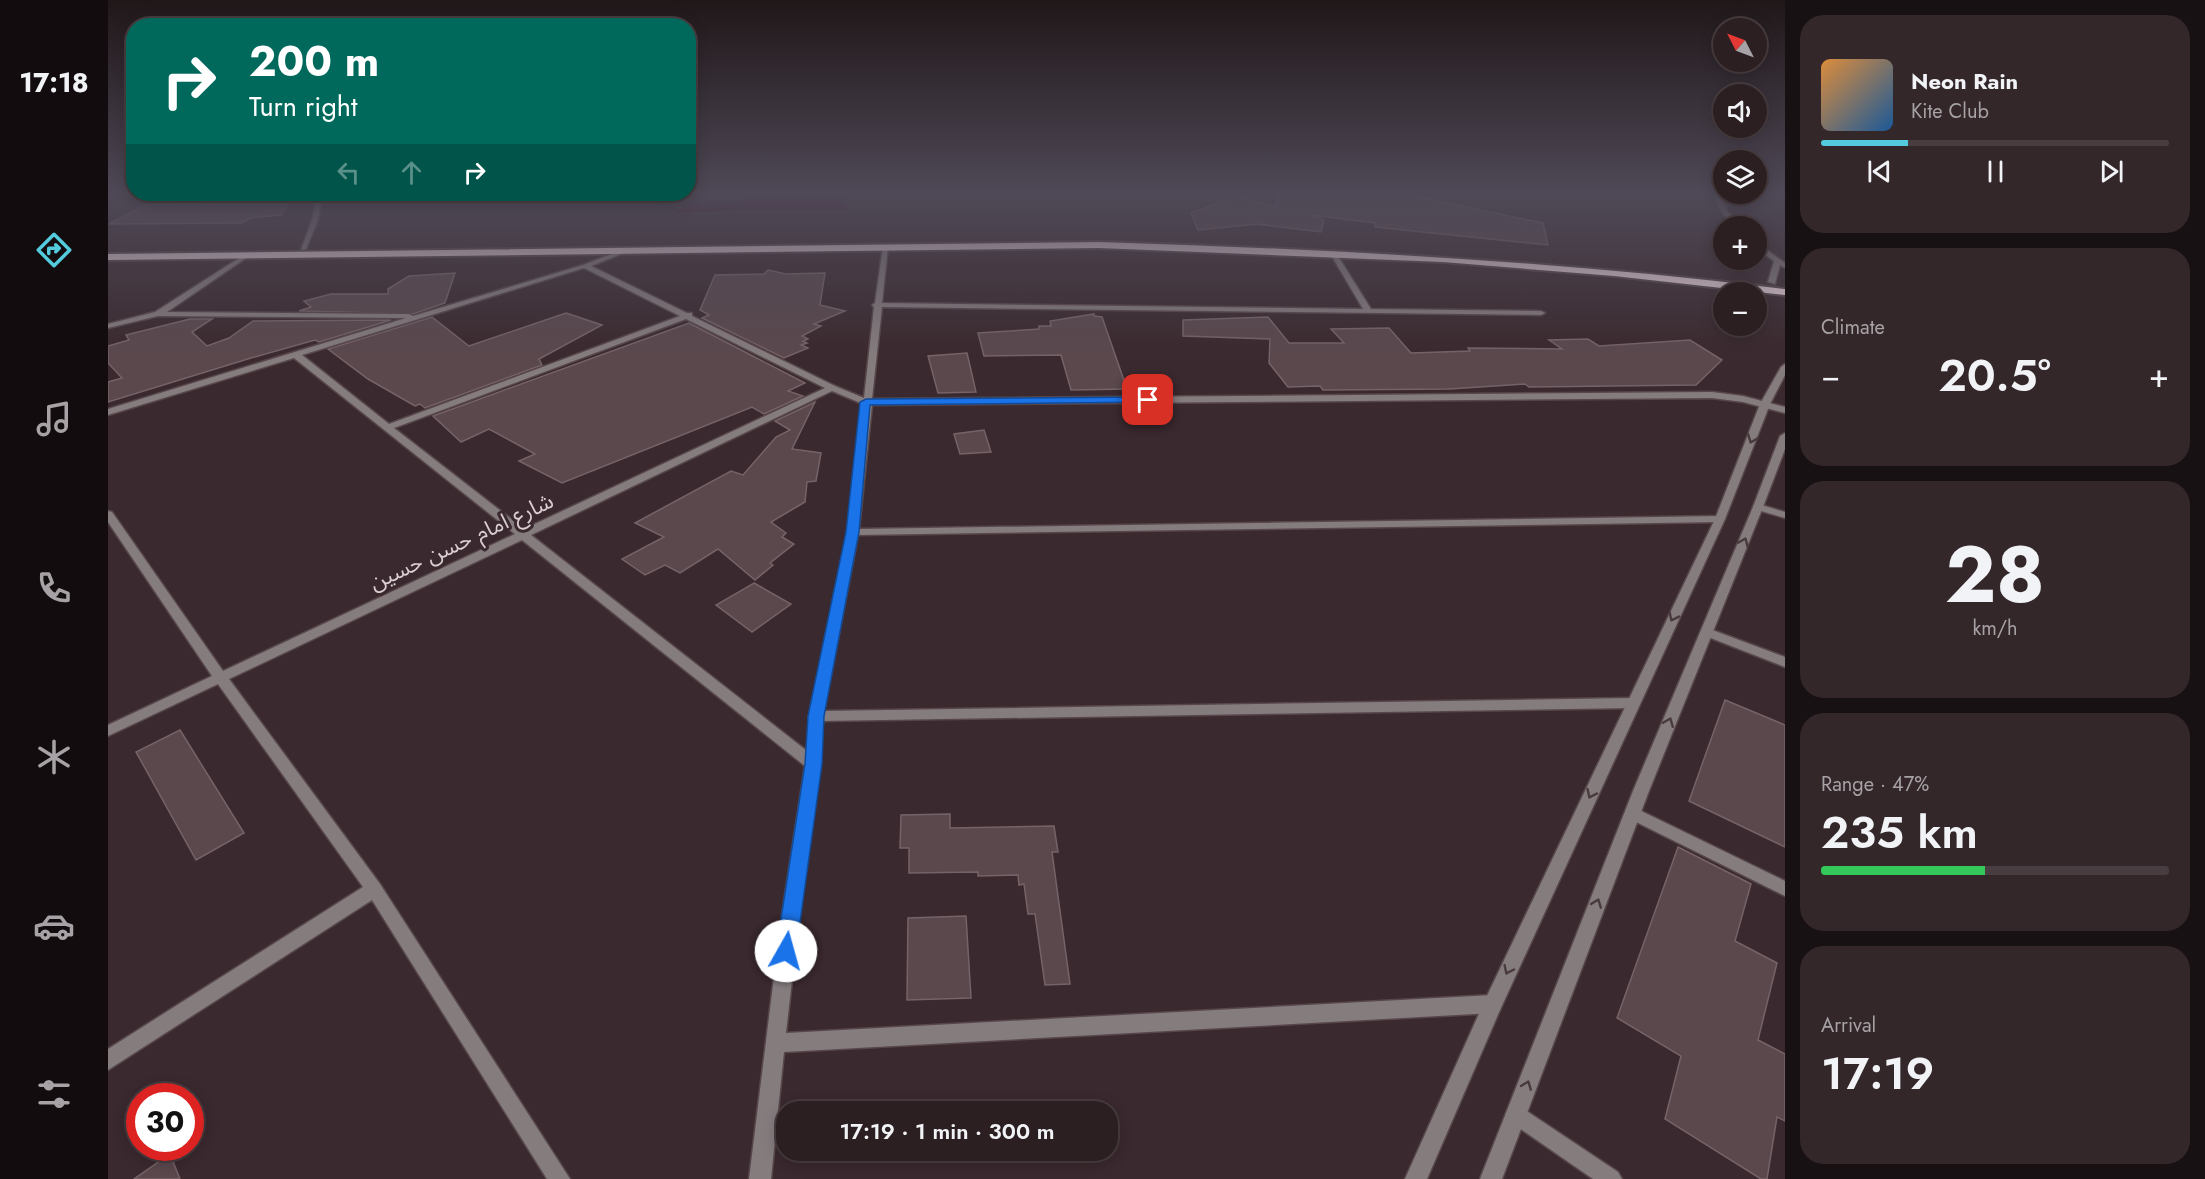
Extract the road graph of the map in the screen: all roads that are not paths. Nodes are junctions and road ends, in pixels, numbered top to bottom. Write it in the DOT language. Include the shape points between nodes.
graph roads {
  1 [pos="447,247"];
  2 [pos="883,247"];
  3 [pos="885,247"];
  4 [pos="1142,247"];
  5 [pos="1256,247"];
  6 [pos="303,249"];
  7 [pos="108,250"];
  8 [pos="627,250"];
  9 [pos="1333,253"];
  10 [pos="1767,253"];
  11 [pos="247,255"];
  12 [pos="108,257"];
  13 [pos="1781,264"];
  14 [pos="585,266"];
  15 [pos="1772,282"];
  16 [pos="1785,284"];
  17 [pos="1785,292"];
  18 [pos="876,305"];
  19 [pos="1367,309"];
  20 [pos="1541,313"];
  21 [pos="158,314"];
  22 [pos="689,315"];
  23 [pos="422,316"];
  24 [pos="108,326"];
  25 [pos="296,355"];
  26 [pos="1785,367"];
  27 [pos="832,388"];
  28 [pos="866,402"];
  29 [pos="1765,404"];
  30 [pos="1785,410"];
  31 [pos="108,412"];
  32 [pos="388,427"];
  33 [pos="1785,436"];
  34 [pos="1758,507"];
  35 [pos="108,514"];
  36 [pos="1785,516"];
  37 [pos="1720,519"];
  38 [pos="853,532"];
  39 [pos="523,536"];
  40 [pos="1707,632"];
  41 [pos="1785,662"];
  42 [pos="221,678"];
  43 [pos="1632,703"];
  44 [pos="816,716"];
  45 [pos="108,731"];
  46 [pos="813,764"];
  47 [pos="1633,813"];
  48 [pos="374,889"];
  49 [pos="1785,889"];
  50 [pos="1492,1004"];
  51 [pos="775,1043"];
  52 [pos="108,1060"];
  53 [pos="1516,1114"];
  54 [pos="559,1179"];
  55 [pos="760,1179"];
  56 [pos="1416,1179"];
  57 [pos="1491,1179"];
  58 [pos="1611,1179"];
  1 -- 6 [label="highway"];
  2 -- 8 [label="highway"];
  3 -- 18 [label="street"];
  4 -- 9 [label="highway"];
  5 -- 15 [label="highway" via="1407,253"];
  6 -- 7 [label="highway"];
  8 -- 11 [label="highway"];
  8 -- 14 [label="street"];
  9 -- 17 [label="highway" via="1504,263"];
  9 -- 19 [label="street"];
  10 -- 13 [label="street"];
  11 -- 12 [label="highway"];
  11 -- 21 [label="street"];
  13 -- 15 [label="street"];
  14 -- 22 [label="street"];
  14 -- 23 [label="street"];
  15 -- 16 [label="highway"];
  18 -- 19 [label="street"];
  18 -- 28 [label="street"];
  19 -- 20 [label="street"];
  21 -- 23 [label="street"];
  21 -- 24 [label="street"];
  22 -- 27 [label="street"];
  22 -- 32 [label="street"];
  23 -- 25 [label="street"];
  25 -- 31 [label="street"];
  25 -- 32 [label="street"];
  26 -- 29 [label="street"];
  27 -- 28 [label="street"];
  27 -- 39 [label="street, شارع امام حسن حسين"];
  28 -- 29 [label="street" via="1713,395"];
  28 -- 38 [label="street"];
  29 -- 30 [label="street"];
  29 -- 37 [label="street, one-way"];
  32 -- 39 [label="street"];
  33 -- 34 [label="street"];
  34 -- 36 [label="street"];
  40 -- 34 [label="street, one-way"];
  35 -- 42 [label="street"];
  37 -- 38 [label="street"];
  37 -- 43 [label="street, one-way"];
  38 -- 44 [label="street"];
  39 -- 42 [label="street, شارع امام حسن حسين"];
  39 -- 46 [label="street"];
  40 -- 41 [label="street"];
  47 -- 40 [label="street, one-way"];
  42 -- 45 [label="street, شارع امام حسن حسين"];
  42 -- 48 [label="street"];
  43 -- 44 [label="street"];
  43 -- 50 [label="street, one-way"];
  44 -- 46 [label="street"];
  46 -- 51 [label="street"];
  47 -- 49 [label="street"];
  53 -- 47 [label="street, one-way"];
  48 -- 52 [label="street"];
  48 -- 54 [label="street"];
  50 -- 51 [label="street"];
  50 -- 56 [label="street"];
  51 -- 55 [label="street"];
  53 -- 57 [label="street"];
  53 -- 58 [label="street"];
}
